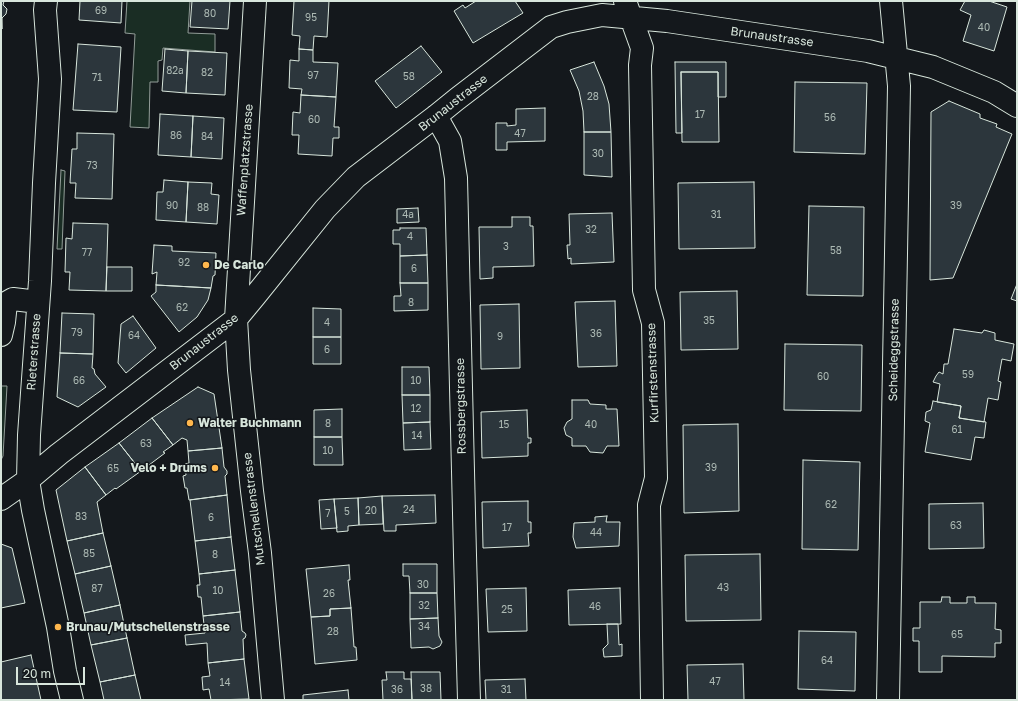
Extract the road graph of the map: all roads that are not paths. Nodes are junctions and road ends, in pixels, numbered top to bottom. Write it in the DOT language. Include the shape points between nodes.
graph roads {
  1 [pos="46,1"];
  2 [pos="255,1"];
  3 [pos="891,1"];
  4 [pos="628,9"];
  5 [pos="896,58"];
  6 [pos="1017,106"];
  7 [pos="436,116"];
  8 [pos="38,302"];
  9 [pos="236,319"];
  10 [pos="1,335"];
  11 [pos="28,480"];
  12 [pos="1,499"];
  13 [pos="72,700"];
  14 [pos="273,700"];
  15 [pos="469,700"];
  16 [pos="652,700"];
  17 [pos="888,700"];
  1 -- 8 [label="street, Rieterstrasse" via="50,79"];
  2 -- 9 [label="street, Waffenplatzstrasse"];
  3 -- 5 [label="street, Scheideggstrasse"];
  4 -- 5 [label="street, Brunaustrasse" via="667,21 860,49"];
  4 -- 7 [label="street, Brunaustrasse" via="551,27"];
  4 -- 16 [label="street, Kurfirstenstrasse" via="642,48 640,66 644,290 652,323 656,478 649,505"];
  5 -- 6 [label="street, Brunaustrasse" via="933,67 994,92"];
  5 -- 17 [label="street, Scheideggstrasse" via="899,94"];
  7 -- 9 [label="street, Brunaustrasse" via="356,177 325,209"];
  7 -- 15 [label="street, Rossbergstrasse" via="450,141 456,178"];
  8 -- 10 [label="street" via="13,299 6,303"];
  8 -- 11 [label="street, Rieterstrasse"];
  9 -- 11 [label="street, Brunaustrasse"];
  9 -- 14 [label="street, Mutschellenstrasse"];
  11 -- 12 [label="street, Brunaustrasse"];
  11 -- 13 [label="street, Rieterstrasse"];
}
